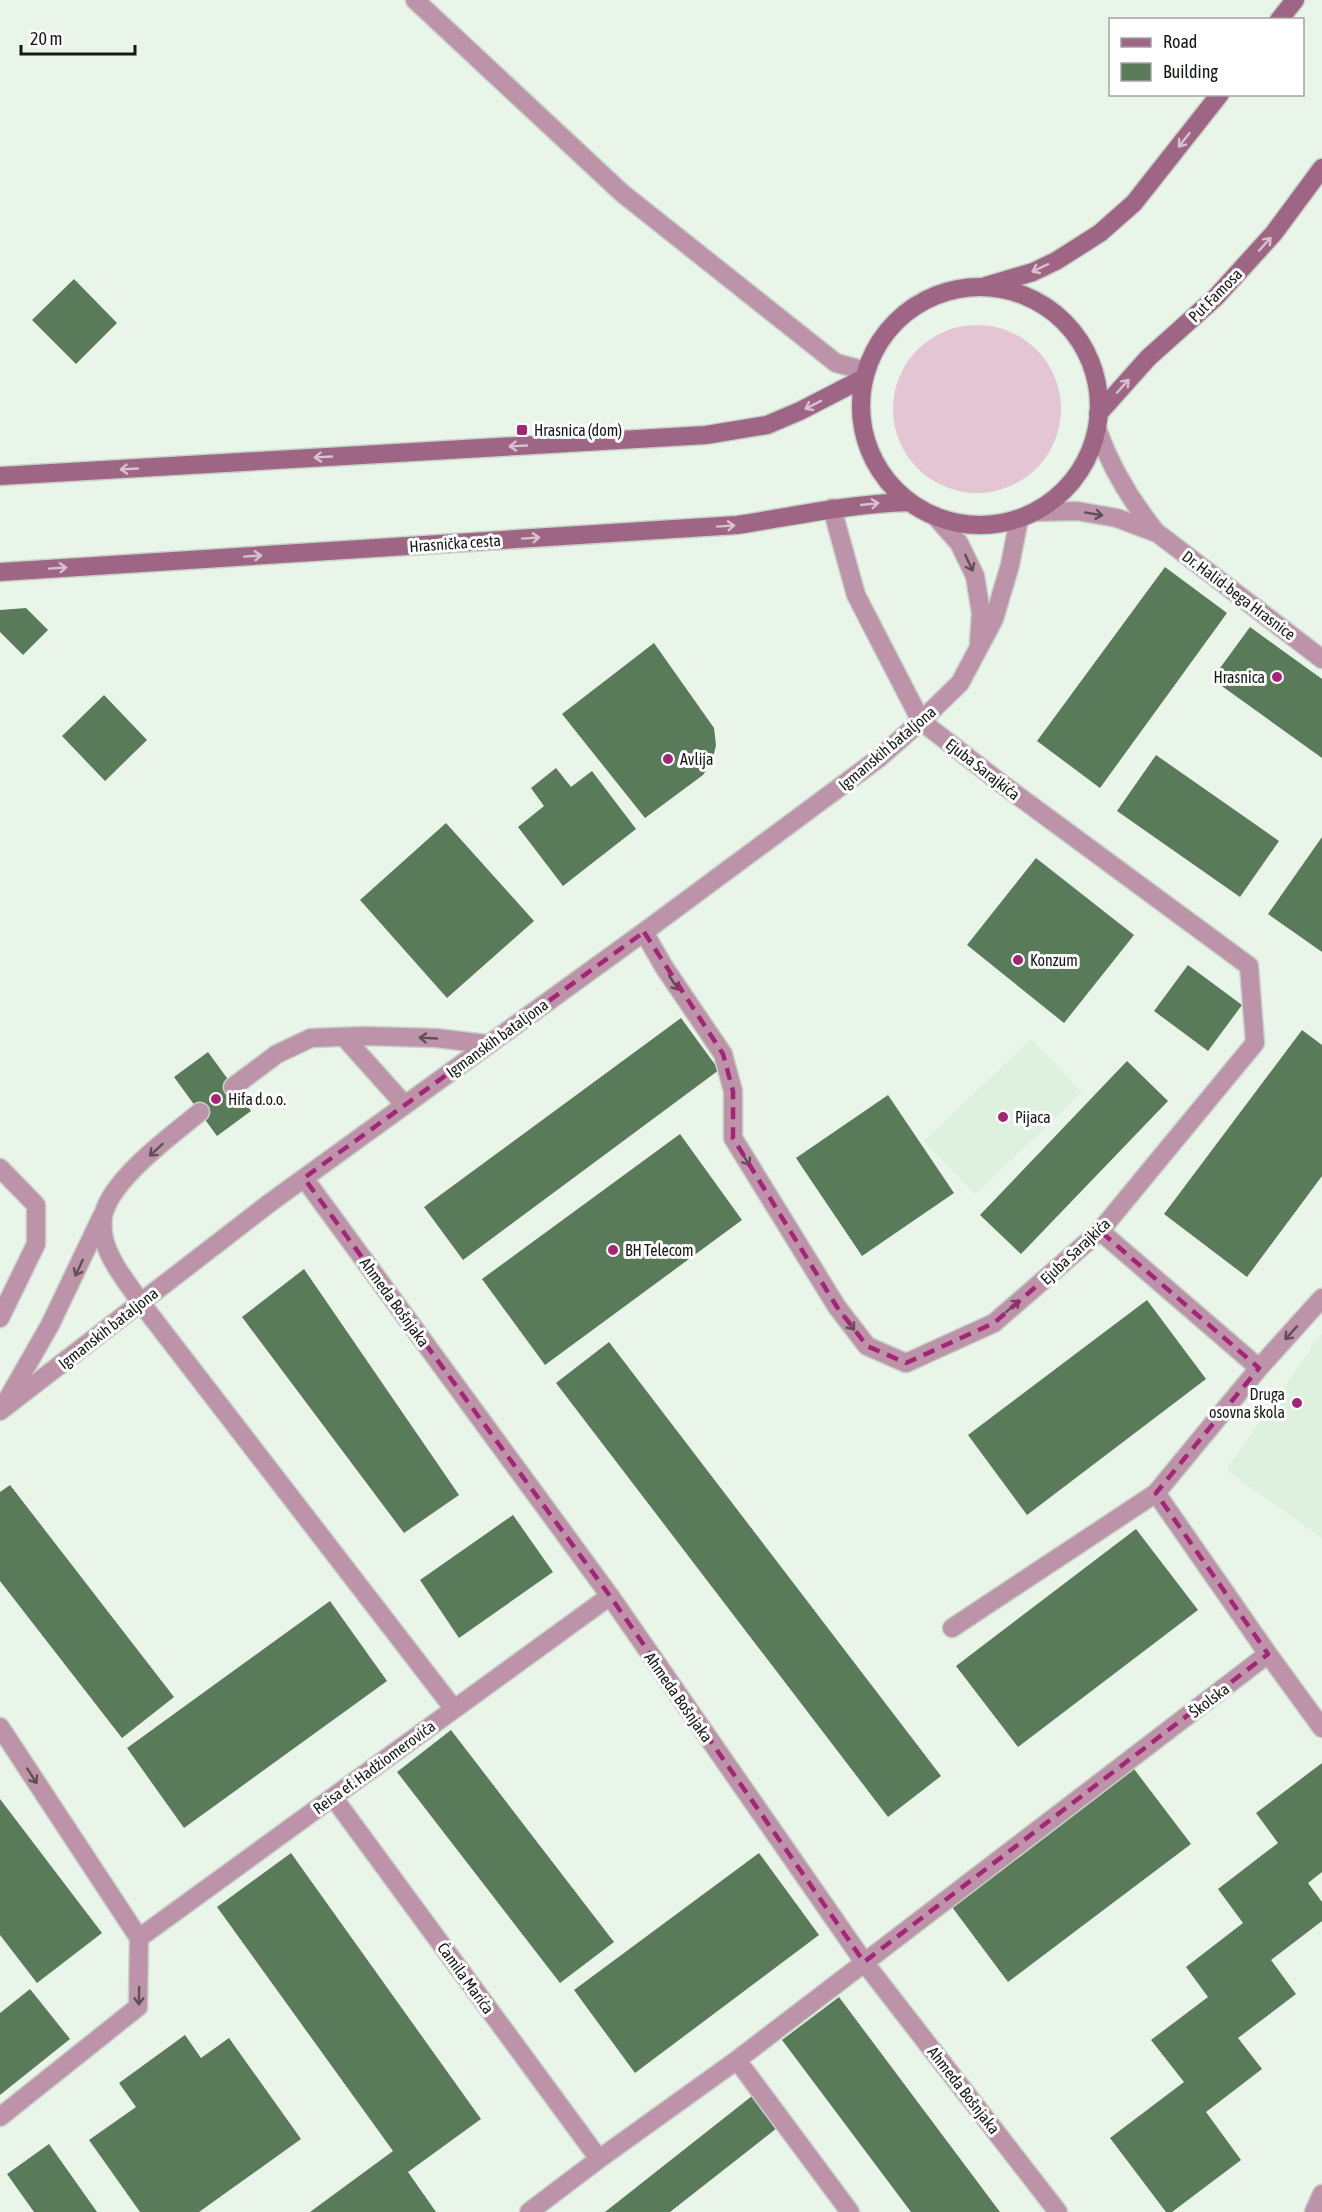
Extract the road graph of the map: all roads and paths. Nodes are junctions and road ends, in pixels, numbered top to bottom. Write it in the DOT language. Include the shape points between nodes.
graph roads {
  1 [pos="415,0"];
  2 [pos="1295,0"];
  3 [pos="1281,18"];
  4 [pos="1218,96"];
  5 [pos="1322,168"];
  6 [pos="984,287"];
  7 [pos="865,374"];
  8 [pos="1097,421"];
  9 [pos="0,476"];
  10 [pos="908,502"];
  11 [pos="832,508"];
  12 [pos="1027,515"];
  13 [pos="935,516"];
  14 [pos="1156,532"];
  15 [pos="0,572"];
  16 [pos="978,650"];
  17 [pos="1322,658"];
  18 [pos="921,721"];
  19 [pos="644,932"];
  20 [pos="344,1037"];
  21 [pos="486,1044"];
  22 [pos="233,1087"];
  23 [pos="404,1104"];
  24 [pos="200,1112"];
  25 [pos="0,1168"];
  26 [pos="304,1178"];
  27 [pos="103,1215"];
  28 [pos="1100,1232"];
  29 [pos="1322,1298"];
  30 [pos="141,1303"];
  31 [pos="0,1318"];
  32 [pos="1259,1368"];
  33 [pos="1,1410"];
  34 [pos="1156,1493"];
  35 [pos="609,1596"];
  36 [pos="952,1628"];
  37 [pos="1268,1654"];
  38 [pos="454,1709"];
  39 [pos="0,1727"];
  40 [pos="1322,1728"];
  41 [pos="333,1797"];
  42 [pos="139,1938"];
  43 [pos="864,1962"];
  44 [pos="737,2060"];
  45 [pos="0,2117"];
  46 [pos="599,2159"];
  47 [pos="1322,2194"];
  48 [pos="529,2212"];
  49 [pos="850,2212"];
  50 [pos="1058,2212"];
  51 [pos="1314,2212"];
  1 -- 7 [label="street" via="622,194 836,363"];
  2 -- 3 [label="main road"];
  4 -- 6 [label="main road, one-way" via="1134,203 1100,233 1033,272"];
  8 -- 5 [label="main road, Put Famosa, one-way" via="1148,358 1216,297 1274,233"];
  6 -- 7 [label="main road" via="953,290 924,301 899,318 879,342"];
  6 -- 8 [label="main road" via="1022,294 1054,313 1080,342 1095,376"];
  7 -- 9 [label="main road, one-way" via="767,425 706,435"];
  7 -- 10 [label="main road" via="861,405 864,433 873,459 888,483"];
  8 -- 12 [label="main road" via="1089,454 1075,477 1057,496"];
  8 -- 14 [label="street" via="1107,457 1121,484"];
  11 -- 10 [label="main road, Hrasnička cesta, one-way"];
  10 -- 13 [label="main road"];
  15 -- 11 [label="main road, Hrasnička cesta, one-way" via="737,525"];
  11 -- 18 [label="street" via="856,595"];
  12 -- 13 [label="main road" via="985,525 951,522"];
  12 -- 14 [label="street, one-way" via="1077,511 1117,518"];
  12 -- 16 [label="street, Igmanskih bataljona" via="994,619"];
  13 -- 16 [label="street, Igmanskih bataljona, one-way" via="959,543 975,576 981,613"];
  14 -- 17 [label="street, Dr. Halid-bega Hrasnice"];
  16 -- 18 [label="street, Igmanskih bataljona" via="960,683"];
  18 -- 19 [label="street, Igmanskih bataljona" via="879,758"];
  18 -- 28 [label="street, Ejuba Sarajkića" via="1249,966 1255,1043"];
  19 -- 21 [label="street, Igmanskih bataljona"];
  19 -- 28 [label="street, Ejuba Sarajkića, one-way" via="723,1054 733,1091 733,1138 837,1307 867,1346 906,1363 994,1323"];
  21 -- 20 [label="street, one-way" via="436,1038"];
  20 -- 22 [label="street" via="311,1038 277,1054"];
  20 -- 23 [label="street"];
  21 -- 23 [label="street, Igmanskih bataljona"];
  23 -- 26 [label="street, Igmanskih bataljona"];
  24 -- 27 [label="street, one-way" via="126,1179 112,1195"];
  25 -- 31 [label="street" via="36,1205 36,1244"];
  26 -- 30 [label="street, Igmanskih bataljona"];
  26 -- 35 [label="street, Ahmeda Bošnjaka"];
  27 -- 30 [label="street" via="108,1251"];
  27 -- 33 [label="street, one-way" via="50,1325"];
  28 -- 32 [label="street"];
  29 -- 32 [label="street, one-way"];
  30 -- 33 [label="street, Igmanskih bataljona"];
  30 -- 38 [label="street"];
  32 -- 34 [label="street"];
  34 -- 36 [label="street"];
  34 -- 37 [label="street"];
  35 -- 38 [label="street, Reisa ef. Hadžiomerovića"];
  35 -- 43 [label="street, Ahmeda Bošnjaka"];
  37 -- 40 [label="street"];
  37 -- 43 [label="street, Školska"];
  38 -- 41 [label="street, Reisa ef. Hadžiomerovića"];
  39 -- 42 [label="street, one-way"];
  41 -- 42 [label="street, Reisa ef. Hadžiomerovića"];
  41 -- 46 [label="street, Ćamila Marića"];
  42 -- 45 [label="street, one-way" via="138,2007"];
  43 -- 44 [label="street"];
  43 -- 50 [label="street, Ahmeda Bošnjaka"];
  44 -- 46 [label="street"];
  44 -- 49 [label="street"];
  46 -- 48 [label="street"];
  47 -- 51 [label="street"];
}
